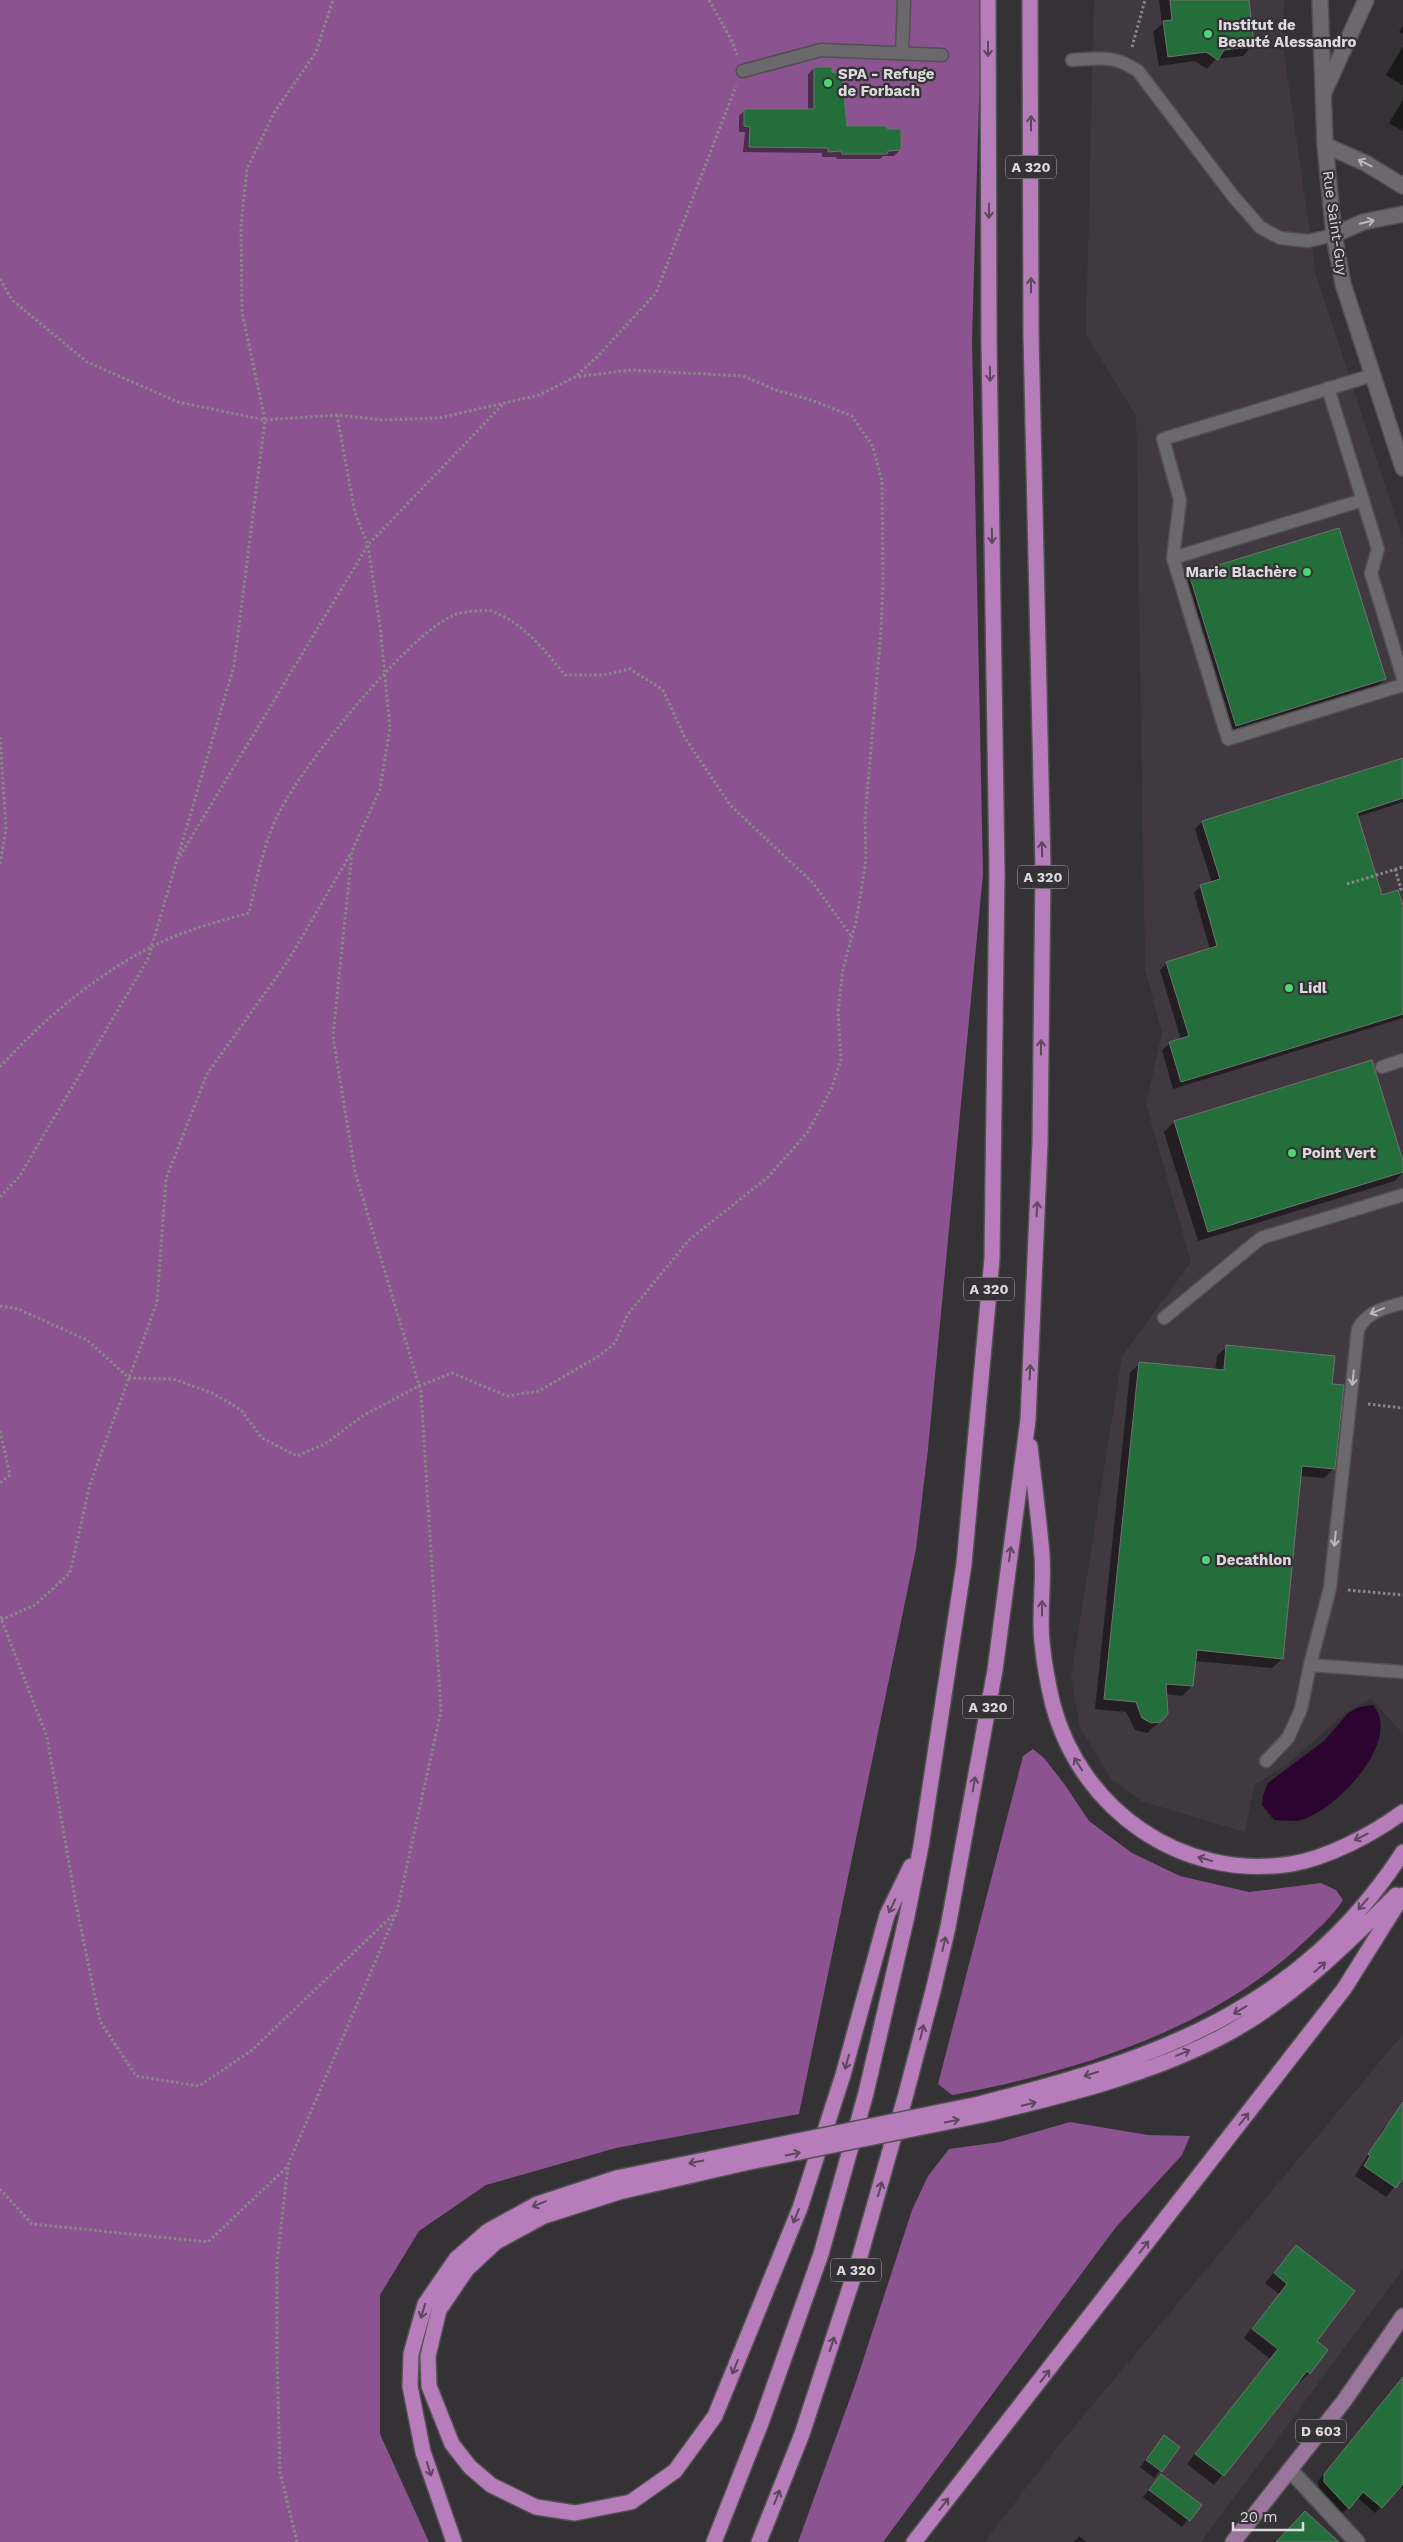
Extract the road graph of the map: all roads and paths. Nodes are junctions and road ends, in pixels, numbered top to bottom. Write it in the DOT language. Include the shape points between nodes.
graph roads {
  1 [pos="333,0"];
  2 [pos="709,0"];
  3 [pos="904,0"];
  4 [pos="988,0"];
  5 [pos="1030,0"];
  6 [pos="1145,0"];
  7 [pos="1320,0"];
  8 [pos="1366,0"];
  9 [pos="902,54"];
  10 [pos="942,55"];
  11 [pos="1072,60"];
  12 [pos="1122,61"];
  13 [pos="743,71"];
  14 [pos="1322,96"];
  15 [pos="1324,145"];
  16 [pos="1403,186"];
  17 [pos="1403,214"];
  18 [pos="1334,235"];
  19 [pos="0,279"];
  20 [pos="1373,375"];
  21 [pos="575,377"];
  22 [pos="1328,388"];
  23 [pos="504,404"];
  24 [pos="337,414"];
  25 [pos="265,420"];
  26 [pos="1403,468"];
  27 [pos="1363,500"];
  28 [pos="368,545"];
  29 [pos="1173,558"];
  30 [pos="385,675"];
  31 [pos="1403,678"];
  32 [pos="1403,685"];
  33 [pos="0,737"];
  34 [pos="352,851"];
  35 [pos="177,861"];
  36 [pos="0,865"];
  37 [pos="1403,867"];
  38 [pos="1395,869"];
  39 [pos="1346,884"];
  40 [pos="1398,890"];
  41 [pos="852,937"];
  42 [pos="152,946"];
  43 [pos="1403,1060"];
  44 [pos="1382,1066"];
  45 [pos="0,1067"];
  46 [pos="1403,1195"];
  47 [pos="0,1197"];
  48 [pos="1403,1302"];
  49 [pos="0,1306"];
  50 [pos="1164,1318"];
  51 [pos="129,1378"];
  52 [pos="420,1386"];
  53 [pos="1350,1402"];
  54 [pos="1403,1408"];
  55 [pos="1028,1420"];
  56 [pos="0,1431"];
  57 [pos="0,1483"];
  58 [pos="1330,1588"];
  59 [pos="1403,1595"];
  60 [pos="1,1618"];
  61 [pos="1310,1665"];
  62 [pos="1403,1672"];
  63 [pos="1266,1761"];
  64 [pos="1403,1812"];
  65 [pos="921,1846"];
  66 [pos="1403,1852"];
  67 [pos="1403,1888"];
  68 [pos="1403,1896"];
  69 [pos="398,1911"];
  70 [pos="981,2110"];
  71 [pos="744,2158"];
  72 [pos="288,2165"];
  73 [pos="0,2189"];
  74 [pos="1403,2316"];
  75 [pos="1292,2471"];
  76 [pos="297,2542"];
  77 [pos="454,2542"];
  78 [pos="714,2542"];
  79 [pos="758,2542"];
  80 [pos="914,2542"];
  81 [pos="1233,2542"];
  82 [pos="1357,2542"];
  1 -- 25 [label="path" via="316,52 274,113 247,169 241,225 242,312"];
  2 -- 13 [label="path" via="731,39"];
  3 -- 9 [label="lane"];
  4 -- 65 [label="highway, A 320, one-way" via="997,873 992,1259 964,1564"];
  55 -- 5 [label="highway, A 320, one-way" via="1040,1144 1043,869 1031,334"];
  6 -- 12 [label="path" via="1135,45"];
  7 -- 14 [label="street, Rue Saint-Guy"];
  8 -- 14 [label="street"];
  9 -- 10 [label="lane"];
  9 -- 13 [label="lane" via="821,50"];
  11 -- 12 [label="lane" via="1105,58"];
  12 -- 18 [label="lane" via="1138,72 1260,227 1280,238 1308,241"];
  13 -- 21 [label="path" via="656,293"];
  14 -- 15 [label="street, Rue Saint-Guy"];
  16 -- 15 [label="street, one-way" via="1367,164"];
  15 -- 18 [label="street, Rue Saint-Guy"];
  18 -- 17 [label="street, one-way" via="1363,222"];
  18 -- 20 [label="street, Rue Saint-Guy" via="1344,284"];
  19 -- 25 [label="path" via="12,300 87,362 178,402"];
  20 -- 22 [label="lane"];
  20 -- 26 [label="street, Rue Saint-Guy"];
  21 -- 23 [label="path" via="539,395"];
  21 -- 41 [label="path" via="631,370 743,376 852,416 873,446 882,481 881,630 865,820 866,860"];
  22 -- 27 [label="lane"];
  22 -- 29 [label="lane" via="1163,439 1180,500"];
  23 -- 24 [label="path" via="439,418 383,420"];
  23 -- 28 [label="path"];
  24 -- 25 [label="path"];
  24 -- 28 [label="path" via="355,513"];
  25 -- 35 [label="path" via="234,666"];
  27 -- 29 [label="lane"];
  27 -- 31 [label="lane" via="1378,549 1371,573"];
  28 -- 30 [label="path"];
  28 -- 35 [label="path"];
  29 -- 32 [label="lane" via="1228,739"];
  30 -- 34 [label="path" via="390,728 380,789"];
  30 -- 41 [label="path" via="423,636 454,614 490,610 529,633 565,675 603,675 630,669 663,690 686,738 731,806 813,882"];
  30 -- 42 [label="path" via="324,745 281,809 262,860 248,914 202,926"];
  33 -- 36 [label="path" via="6,828"];
  34 -- 51 [label="path" via="288,961 207,1074 166,1179 157,1302"];
  34 -- 52 [label="path" via="334,1036 355,1172"];
  35 -- 42 [label="path"];
  37 -- 38 [label="path"];
  38 -- 39 [label="path"];
  38 -- 40 [label="path" via="1401,889"];
  41 -- 52 [label="path" via="843,969 838,1012 841,1060 831,1090 807,1133 768,1177 688,1240 628,1314 615,1343 539,1391 507,1396 452,1373"];
  42 -- 45 [label="path" via="91,983 29,1036"];
  42 -- 47 [label="path" via="148,959 19,1177"];
  43 -- 44 [label="lane"];
  46 -- 50 [label="lane" via="1261,1238"];
  48 -- 53 [label="lane, one-way" via="1374,1311 1364,1318 1358,1329"];
  49 -- 51 [label="path" via="18,1309 87,1340"];
  51 -- 52 [label="path" via="173,1379 212,1392 241,1410 262,1438 297,1456 325,1444 364,1415"];
  51 -- 60 [label="path" via="90,1484 70,1573 35,1606"];
  52 -- 69 [label="path" via="441,1711"];
  53 -- 54 [label="path"];
  53 -- 58 [label="lane, one-way"];
  64 -- 55 [label="highway, one-way" via="1385,1825 1334,1850 1292,1864 1255,1866 1219,1863 1160,1843 1111,1807 1075,1762 1054,1706 1042,1641 1042,1557"];
  79 -- 55 [label="highway, A 320, one-way" via="802,2434 858,2263 933,1991 995,1670"];
  56 -- 57 [label="path" via="10,1475"];
  58 -- 59 [label="path"];
  58 -- 61 [label="lane"];
  60 -- 69 [label="path" via="47,1737 100,2021 136,2076 199,2086 251,2051"];
  61 -- 62 [label="lane"];
  61 -- 63 [label="lane" via="1301,1709 1288,1738"];
  65 -- 71 [label="highway, one-way" via="887,1915 843,2076 800,2208 715,2416 675,2471 631,2502 574,2513 536,2507 491,2485 470,2467 452,2444 428,2386 428,2356 439,2310 467,2269 496,2242 544,2216"];
  65 -- 78 [label="highway, A 320" via="866,2093 821,2254 761,2423"];
  66 -- 70 [label="highway, one-way" via="1345,1925 1260,1998 1217,2023 1152,2052"];
  70 -- 67 [label="highway, one-way" via="1109,2081 1223,2036 1268,2008 1312,1974 1356,1936"];
  80 -- 68 [label="highway, one-way" via="1344,1989"];
  69 -- 72 [label="path"];
  70 -- 71 [label="highway, bridge"];
  71 -- 77 [label="highway, one-way" via="616,2178 537,2204 488,2230 456,2259 425,2304 411,2354 410,2386 423,2452"];
  72 -- 73 [label="path" via="208,2242 32,2224"];
  72 -- 76 [label="path" via="277,2262 277,2357 280,2472"];
  74 -- 75 [label="main road, D 603"];
  75 -- 81 [label="main road, D 603"];
  75 -- 82 [label="street"];
}
